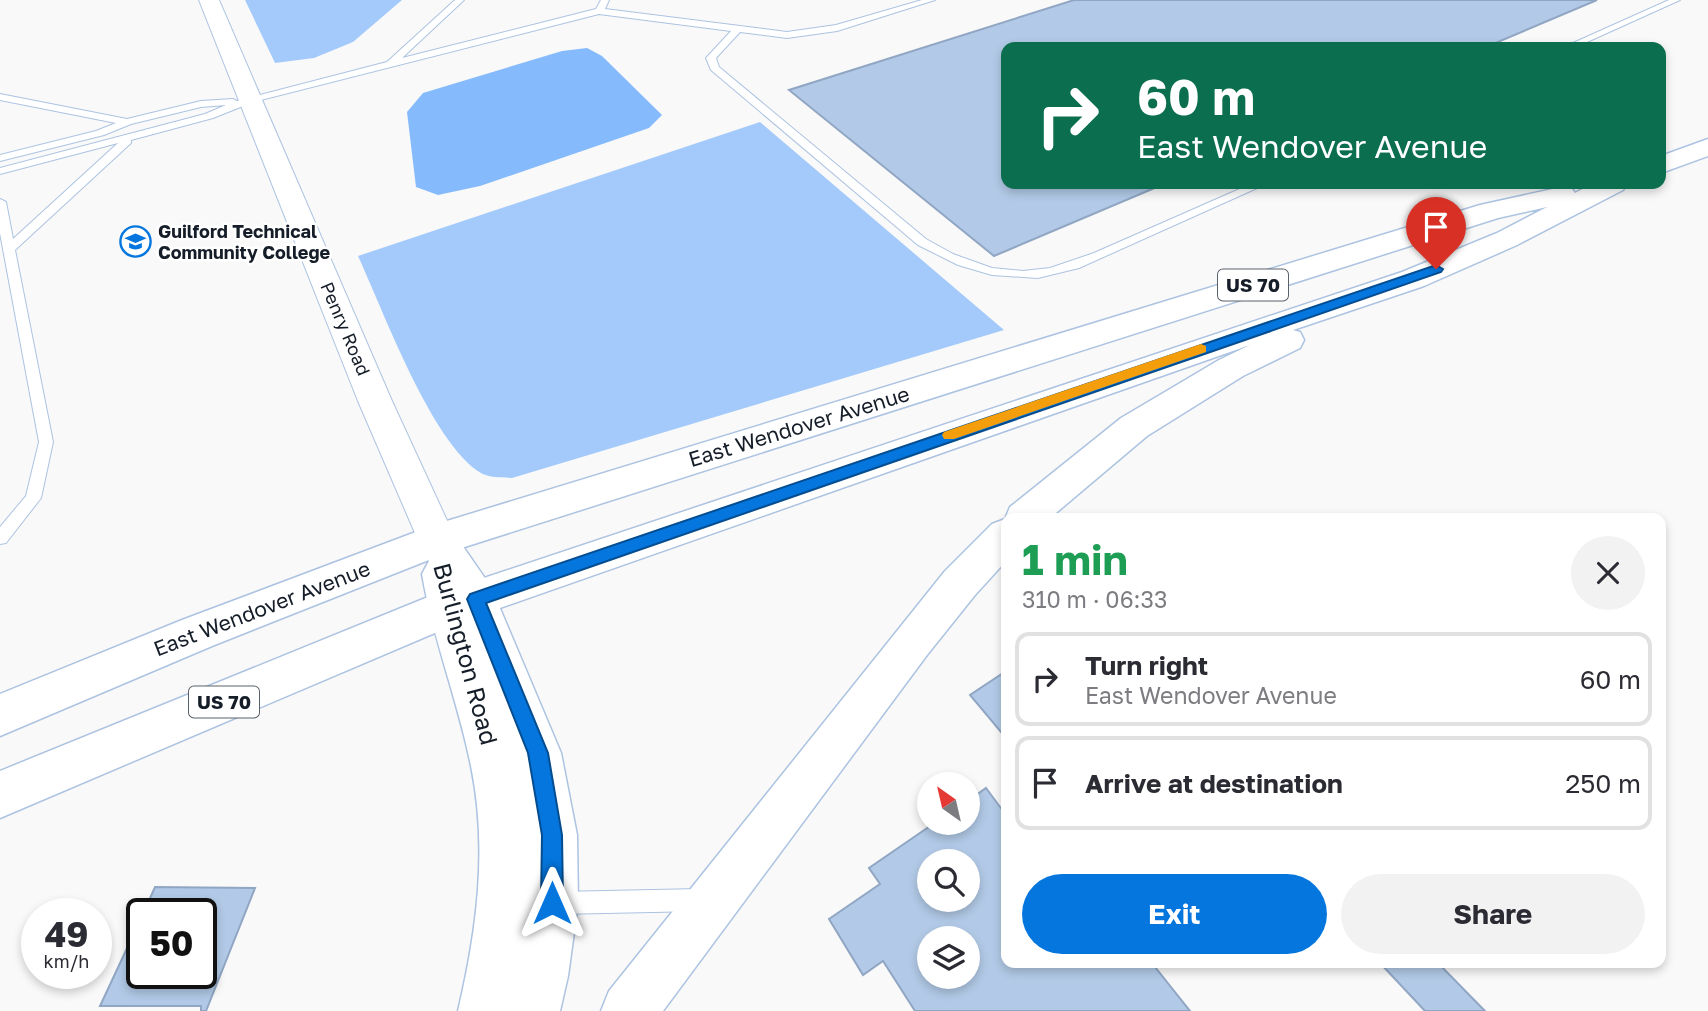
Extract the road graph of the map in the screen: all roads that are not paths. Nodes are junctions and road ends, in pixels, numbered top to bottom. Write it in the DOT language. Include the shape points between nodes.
graph roads {
  1 [pos="209,0"];
  2 [pos="460,0"];
  3 [pos="605,0"];
  4 [pos="931,0"];
  5 [pos="1676,0"];
  6 [pos="599,11"];
  7 [pos="738,29"];
  8 [pos="1580,42"];
  9 [pos="390,64"];
  10 [pos="0,97"];
  11 [pos="249,100"];
  12 [pos="127,122"];
  13 [pos="132,137"];
  14 [pos="1708,147"];
  15 [pos="0,158"];
  16 [pos="1666,163"];
  17 [pos="0,171"];
  18 [pos="1249,189"];
  19 [pos="1590,189"];
  20 [pos="1603,189"];
  21 [pos="0,202"];
  22 [pos="10,248"];
  23 [pos="1413,279"];
  24 [pos="1030,513"];
  25 [pos="0,538"];
  26 [pos="1001,539"];
  27 [pos="437,540"];
  28 [pos="462,604"];
  29 [pos="0,715"];
  30 [pos="0,795"];
  31 [pos="714,900"];
  32 [pos="552,903"];
  33 [pos="486,1011"];
  34 [pos="532,1011"];
  35 [pos="629,1011"];
  1 -- 11 [label="street, Penry Road"];
  2 -- 9 [label="lane"];
  3 -- 6 [label="lane"];
  4 -- 7 [label="lane" via="811,34"];
  5 -- 8 [label="lane"];
  6 -- 7 [label="lane"];
  6 -- 9 [label="lane"];
  7 -- 18 [label="lane" via="711,58 714,68 922,242 974,267 1038,274 1081,263"];
  9 -- 11 [label="lane"];
  10 -- 12 [label="lane"];
  11 -- 12 [label="lane" via="201,104"];
  11 -- 13 [label="lane"];
  11 -- 27 [label="street, Penry Road"];
  12 -- 15 [label="lane" via="100,134"];
  13 -- 17 [label="lane"];
  13 -- 22 [label="lane"];
  14 -- 16 [label="main road"];
  19 -- 27 [label="main road, East Wendover Avenue / US 70" via="1490,211"];
  20 -- 23 [label="main road, East Wendover Avenue / US 70" via="1507,239"];
  21 -- 22 [label="lane"];
  22 -- 25 [label="lane" via="46,442 33,498"];
  23 -- 24 [label="main road" via="1231,369 1170,405 1134,427"];
  23 -- 28 [label="main road, East Wendover Avenue / US 70"];
  26 -- 31 [label="main road" via="912,642"];
  27 -- 28 [label="main road, Burlington Road"];
  27 -- 29 [label="main road, East Wendover Avenue / US 70"];
  28 -- 30 [label="main road, East Wendover Avenue / US 70"];
  28 -- 32 [label="main road, Burlington Road" via="538,753 552,835"];
  28 -- 33 [label="main road, Burlington Road" via="505,835 503,909"];
  31 -- 32 [label="lane"];
  31 -- 35 [label="main road"];
  32 -- 34 [label="main road, Burlington Road"];
}
